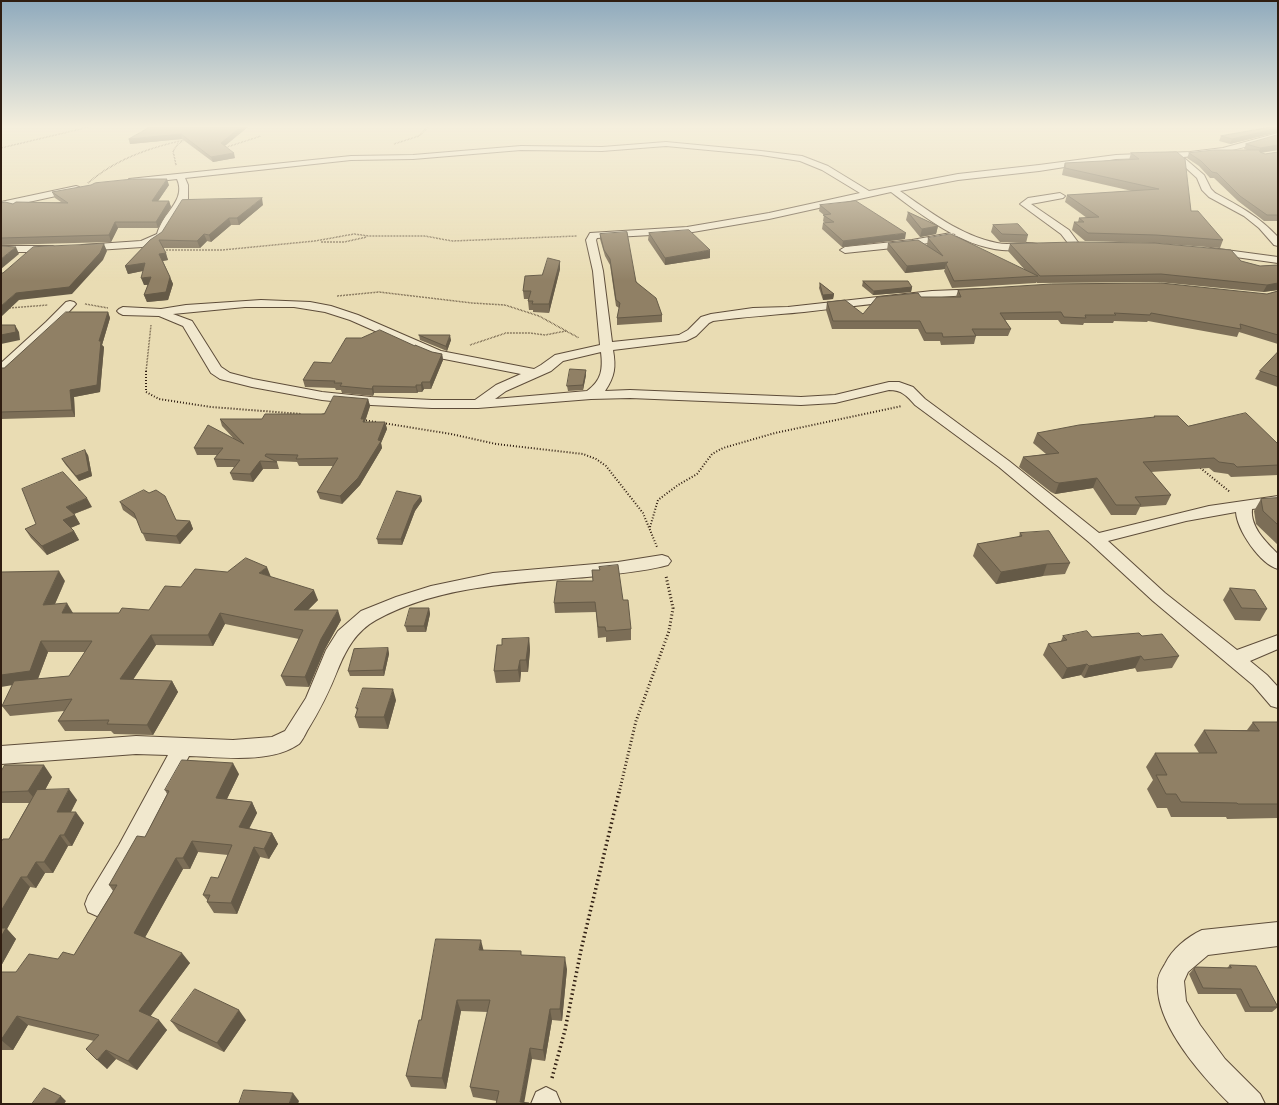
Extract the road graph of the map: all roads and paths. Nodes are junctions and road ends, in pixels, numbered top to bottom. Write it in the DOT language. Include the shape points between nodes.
graph roads {
  1 [pos="180,177"];
  2 [pos="94,178"];
  3 [pos="174,178"];
  4 [pos="841,178"];
  5 [pos="955,178"];
  6 [pos="1201,178"];
  7 [pos="126,182"];
  8 [pos="84,187"];
  9 [pos="892,189"];
  10 [pos="868,194"];
  11 [pos="1060,196"];
  12 [pos="1,205"];
  13 [pos="964,234"];
  14 [pos="369,236"];
  15 [pos="594,236"];
  16 [pos="315,241"];
  17 [pos="149,243"];
  18 [pos="1278,243"];
  19 [pos="1061,245"];
  20 [pos="1075,245"];
  21 [pos="1087,245"];
  22 [pos="1042,246"];
  23 [pos="1,249"];
  24 [pos="33,249"];
  25 [pos="845,250"];
  26 [pos="1200,250"];
  27 [pos="1278,260"];
  28 [pos="19,261"];
  29 [pos="987,290"];
  30 [pos="70,304"];
  31 [pos="300,305"];
  32 [pos="123,310"];
  33 [pos="161,313"];
  34 [pos="567,331"];
  35 [pos="605,347"];
  36 [pos="455,357"];
  37 [pos="1,370"];
  38 [pos="536,373"];
  39 [pos="591,395"];
  40 [pos="920,402"];
  41 [pos="478,404"];
  42 [pos="1193,462"];
  43 [pos="1278,501"];
  44 [pos="1245,505"];
  45 [pos="650,528"];
  46 [pos="1096,539"];
  47 [pos="662,561"];
  48 [pos="1278,563"];
  49 [pos="1278,642"];
  50 [pos="1236,660"];
  51 [pos="1278,700"];
  52 [pos="182,747"];
  53 [pos="1,755"];
  54 [pos="97,904"];
  55 [pos="1278,934"];
  56 [pos="1250,1104"];
  1 -- 17 [label="street" via="184,185 183,198 161,236"];
  2 -- 8 [label="path"];
  3 -- 7 [label="street"];
  4 -- 10 [label="street"];
  5 -- 9 [label="street"];
  6 -- 18 [label="street" via="1212,195 1247,214"];
  8 -- 12 [label="street"];
  9 -- 10 [label="street"];
  9 -- 13 [label="street" via="921,210"];
  10 -- 15 [label="street" via="769,216 687,230"];
  11 -- 20 [label="street" via="1031,200 1025,204 1065,232"];
  13 -- 22 [label="street" via="993,246"];
  13 -- 25 [label="street"];
  14 -- 15 [label="path" via="426,236 463,241"];
  14 -- 16 [label="path" via="344,242"];
  14 -- 16 [label="path" via="354,234"];
  15 -- 35 [label="street" via="591,240 598,271"];
  16 -- 17 [label="path" via="204,251 163,249"];
  17 -- 24 [label="street"];
  19 -- 20 [label="street"];
  20 -- 21 [label="street"];
  23 -- 24 [label="street"];
  24 -- 28 [label="street"];
  26 -- 27 [label="street"];
  29 -- 35 [label="street" via="720,316 705,320 682,338"];
  30 -- 37 [label="street"];
  31 -- 33 [label="street" via="243,303"];
  31 -- 34 [label="path" via="332,297 374,292 393,293 505,305 539,316"];
  31 -- 36 [label="street" via="342,312 423,349"];
  32 -- 33 [label="street"];
  33 -- 41 [label="street" via="188,324 216,370 238,380 322,396 371,401"];
  34 -- 35 [label="path" via="584,341"];
  34 -- 36 [label="path" via="545,335 496,335 472,344"];
  35 -- 38 [label="street" via="559,358 552,365"];
  35 -- 39 [label="street" via="609,366 607,373 600,388"];
  36 -- 38 [label="street"];
  38 -- 41 [label="street" via="501,388"];
  39 -- 40 [label="street" via="646,394 801,401 835,399 899,386 908,390"];
  39 -- 41 [label="street"];
  40 -- 45 [label="path" via="775,433 722,448 712,454 696,474 658,500"];
  40 -- 46 [label="street" via="1004,464"];
  42 -- 44 [label="path"];
  43 -- 44 [label="street"];
  44 -- 46 [label="street"];
  44 -- 48 [label="street" via="1245,521 1251,534"];
  46 -- 50 [label="street" via="1159,597"];
  47 -- 52 [label="street" via="618,568 493,579 437,590 402,601 368,616 344,636 315,702 292,737 275,745 256,748"];
  49 -- 50 [label="street"];
  50 -- 51 [label="street" via="1260,680"];
  52 -- 53 [label="street" via="68,749"];
  52 -- 54 [label="street" via="127,853"];
  55 -- 56 [label="street" via="1202,943 1179,963 1171,980 1174,1004 1190,1035 1215,1069"];
}
